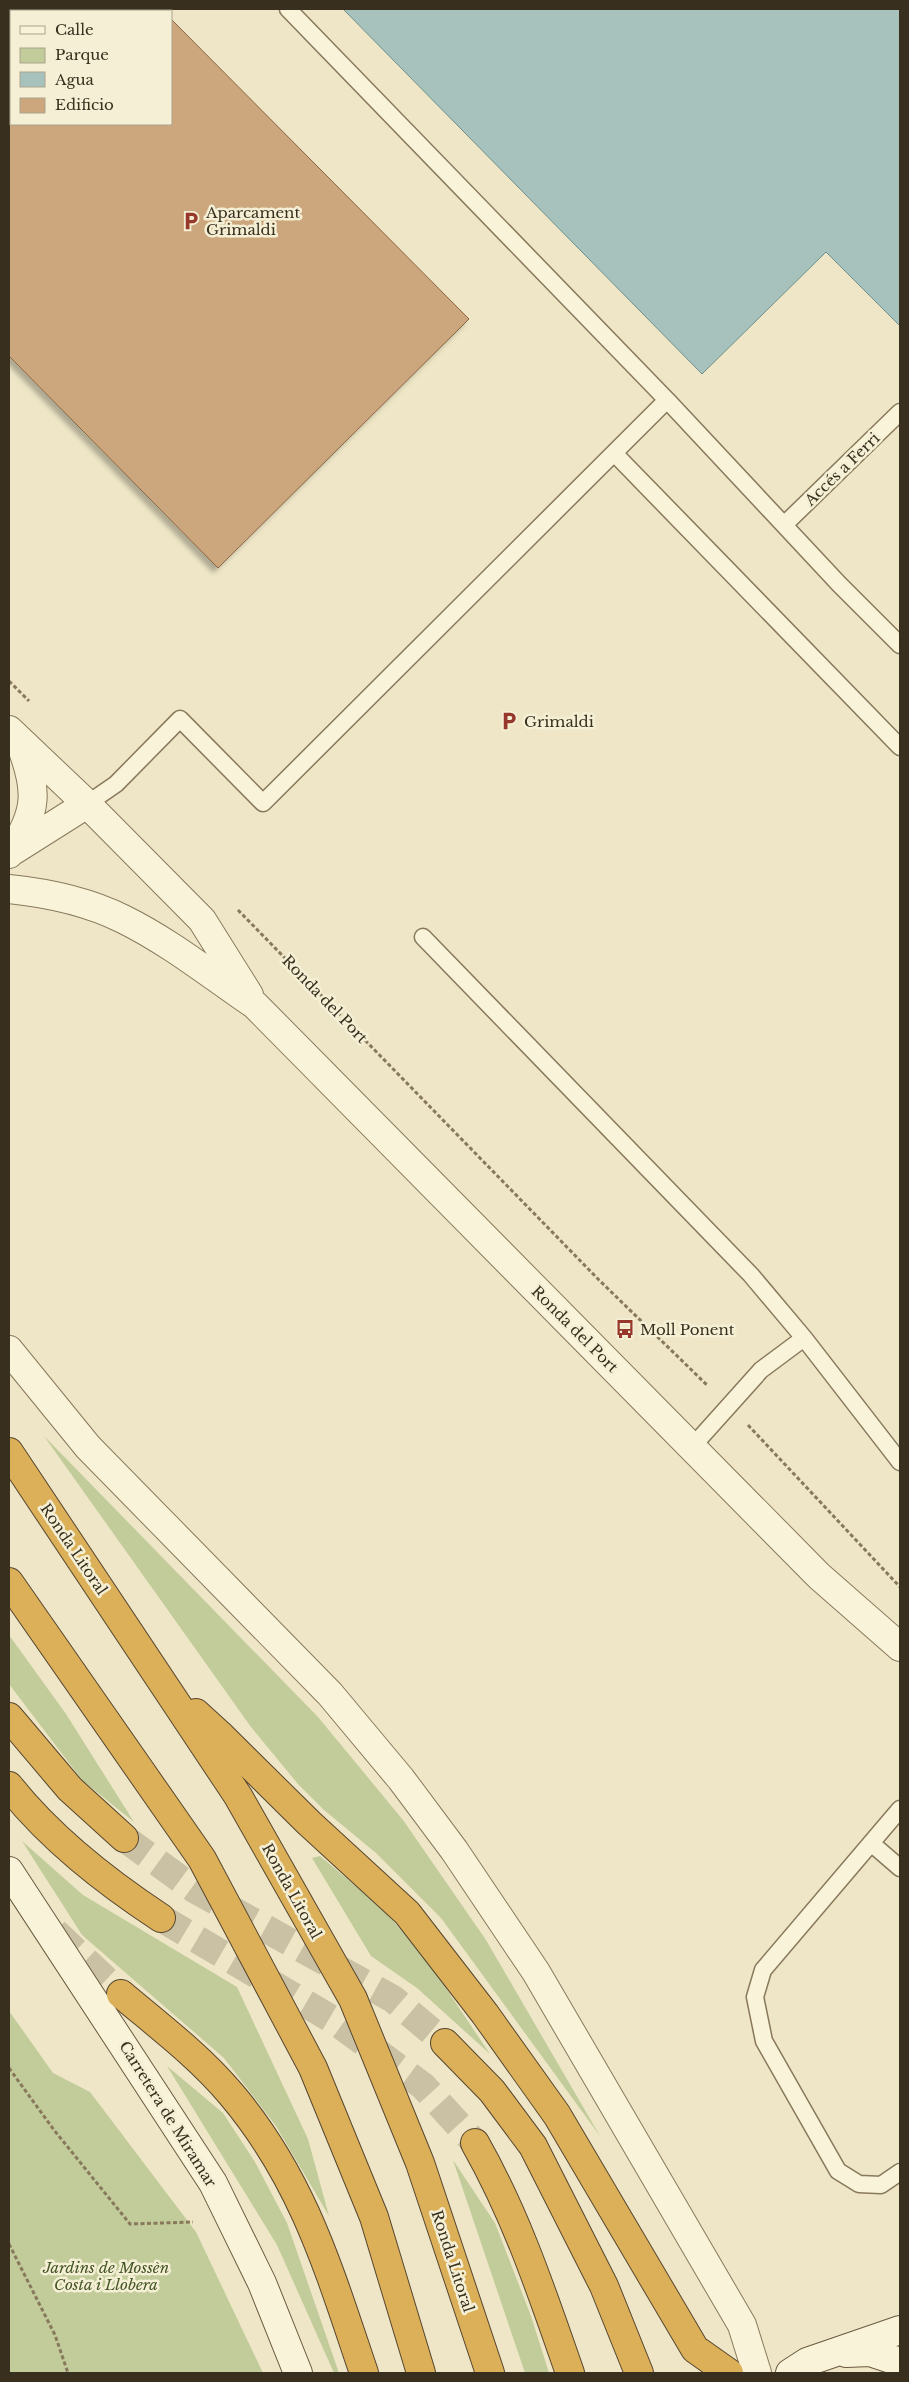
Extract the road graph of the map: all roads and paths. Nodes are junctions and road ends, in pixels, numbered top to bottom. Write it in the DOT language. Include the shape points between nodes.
graph roads {
  1 [pos="288,9"];
  2 [pos="667,400"];
  3 [pos="900,412"];
  4 [pos="614,453"];
  5 [pos="784,525"];
  6 [pos="900,645"];
  7 [pos="13,735"];
  8 [pos="900,746"];
  9 [pos="87,804"];
  10 [pos="9,853"];
  11 [pos="9,889"];
  12 [pos="234,906"];
  13 [pos="423,937"];
  14 [pos="255,1005"];
  15 [pos="804,1338"];
  16 [pos="9,1350"];
  17 [pos="698,1376"];
  18 [pos="766,1443"];
  19 [pos="692,1447"];
  20 [pos="9,1452"];
  21 [pos="900,1462"];
  22 [pos="9,1582"];
  23 [pos="900,1586"];
  24 [pos="900,1647"];
  25 [pos="170,1692"];
  26 [pos="9,1717"];
  27 [pos="9,1786"];
  28 [pos="900,1810"];
  29 [pos="124,1838"];
  30 [pos="871,1843"];
  31 [pos="900,1868"];
  32 [pos="9,1871"];
  33 [pos="161,1918"];
  34 [pos="121,1994"];
  35 [pos="445,2043"];
  36 [pos="9,2068"];
  37 [pos="475,2143"];
  38 [pos="900,2172"];
  39 [pos="194,2222"];
  40 [pos="9,2244"];
  41 [pos="900,2330"];
  42 [pos="834,2353"];
  43 [pos="900,2362"];
  44 [pos="68,2373"];
  45 [pos="298,2373"];
  46 [pos="364,2373"];
  47 [pos="421,2373"];
  48 [pos="490,2373"];
  49 [pos="570,2373"];
  50 [pos="640,2373"];
  51 [pos="729,2373"];
  52 [pos="757,2373"];
  53 [pos="790,2373"];
  1 -- 2 [label="lane"];
  2 -- 4 [label="lane"];
  2 -- 5 [label="lane"];
  3 -- 5 [label="lane, Accés a Ferri"];
  4 -- 8 [label="lane"];
  4 -- 9 [label="lane" via="264,803 180,719 116,784"];
  5 -- 6 [label="lane"];
  7 -- 9 [label="street, Ronda del Port"];
  7 -- 10 [label="street, Ronda del Port" via="32,774 34,791 30,816"];
  9 -- 10 [label="street, Ronda del Port"];
  9 -- 14 [label="street, Ronda del Port" via="202,920"];
  11 -- 14 [label="street, Ronda del Port" via="87,904 122,919 150,934"];
  12 -- 17 [label="path, Ronda del Port" via="599,1280"];
  13 -- 15 [label="lane" via="751,1276"];
  14 -- 19 [label="street, Ronda del Port"];
  15 -- 19 [label="lane" via="761,1370"];
  15 -- 21 [label="lane"];
  16 -- 52 [label="street" via="88,1447 330,1694 401,1779 454,1850 536,1972 742,2325"];
  18 -- 23 [label="path"];
  19 -- 24 [label="street, Ronda del Port" via="819,1576"];
  20 -- 25 [label="highway, Ronda Litoral"];
  22 -- 47 [label="highway" via="202,1859 313,2068 374,2217"];
  25 -- 48 [label="highway, Ronda Litoral" via="238,1796 353,1999 420,2163"];
  25 -- 51 [label="highway" via="220,1734 309,1823 408,1913 558,2115 695,2349"];
  26 -- 29 [label="highway" via="70,1789"];
  27 -- 33 [label="highway" via="96,1873"];
  28 -- 30 [label="lane"];
  30 -- 31 [label="lane"];
  30 -- 38 [label="lane" via="763,1970 755,1997 764,2041 838,2171 859,2184 881,2184"];
  32 -- 45 [label="street, Carretera de Miramar" via="213,2183 262,2283"];
  34 -- 46 [label="highway" via="213,2075 254,2122 275,2154 316,2233"];
  35 -- 50 [label="highway" via="492,2091 533,2146 604,2286"];
  36 -- 39 [label="path" via="130,2224"];
  37 -- 49 [label="highway" via="519,2230"];
  40 -- 44 [label="path" via="55,2335"];
  41 -- 42 [label="street"];
  42 -- 43 [label="street" via="870,2352"];
  42 -- 53 [label="street" via="807,2362"];
}
